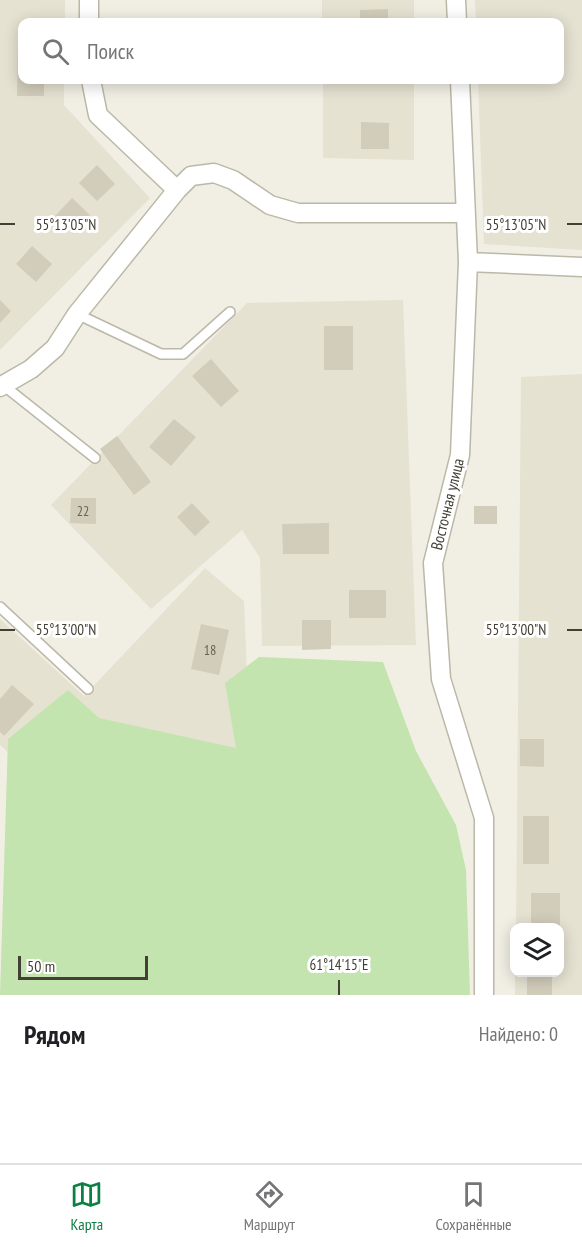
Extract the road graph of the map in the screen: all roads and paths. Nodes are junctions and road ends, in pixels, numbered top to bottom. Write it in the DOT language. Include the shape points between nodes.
graph roads {
  1 [pos="89,0"];
  2 [pos="456,0"];
  3 [pos="89,18"];
  4 [pos="457,18"];
  5 [pos="93,84"];
  6 [pos="460,84"];
  7 [pos="177,190"];
  8 [pos="465,213"];
  9 [pos="468,262"];
  10 [pos="582,267"];
  11 [pos="230,312"];
  12 [pos="77,314"];
  13 [pos="2,386"];
  14 [pos="95,458"];
  15 [pos="0,607"];
  16 [pos="88,688"];
  17 [pos="484,995"];
  1 -- 3 [label="street"];
  2 -- 4 [label="street"];
  5 -- 7 [label="street" via="98,115"];
  6 -- 8 [label="street, Восточная улица"];
  7 -- 8 [label="street" via="191,176 214,173 233,180 270,205 298,213"];
  7 -- 12 [label="street"];
  8 -- 9 [label="street, Восточная улица"];
  9 -- 10 [label="street"];
  9 -- 17 [label="street, Восточная улица" via="460,455 433,563 441,680 484,818"];
  11 -- 12 [label="lane" via="183,354 161,354"];
  12 -- 13 [label="street" via="55,348 31,369"];
  13 -- 14 [label="lane"];
  15 -- 16 [label="lane"];
}
